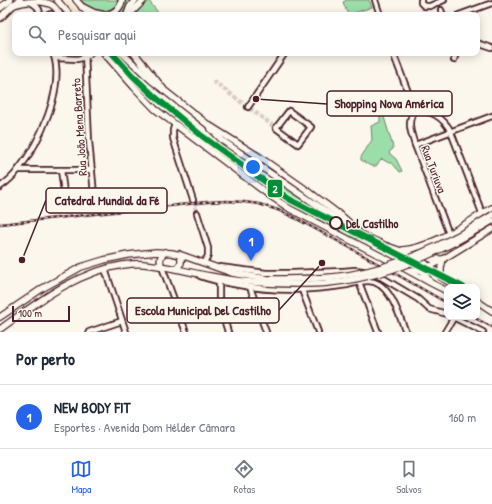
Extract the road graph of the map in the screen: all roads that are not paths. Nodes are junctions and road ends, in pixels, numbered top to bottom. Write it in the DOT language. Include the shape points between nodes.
graph roads {
  1 [pos="20,0"];
  2 [pos="57,0"];
  3 [pos="76,0"];
  4 [pos="122,0"];
  5 [pos="135,0"];
  6 [pos="144,0"];
  7 [pos="375,0"];
  8 [pos="420,0"];
  9 [pos="444,0"];
  10 [pos="28,1"];
  11 [pos="492,1"];
  12 [pos="10,2"];
  13 [pos="82,7"];
  14 [pos="0,8"];
  15 [pos="39,12"];
  16 [pos="58,12"];
  17 [pos="67,12"];
  18 [pos="86,12"];
  19 [pos="92,12"];
  20 [pos="114,12"];
  21 [pos="129,12"];
  22 [pos="132,12"];
  23 [pos="379,12"];
  24 [pos="466,12"];
  25 [pos="0,18"];
  26 [pos="480,44"];
  27 [pos="492,48"];
  28 [pos="83,56"];
  29 [pos="85,56"];
  30 [pos="104,56"];
  31 [pos="107,56"];
  32 [pos="125,56"];
  33 [pos="136,56"];
  34 [pos="283,56"];
  35 [pos="394,56"];
  36 [pos="455,56"];
  37 [pos="55,58"];
  38 [pos="454,60"];
  39 [pos="112,62"];
  40 [pos="163,89"];
  41 [pos="248,107"];
  42 [pos="415,110"];
  43 [pos="289,111"];
  44 [pos="492,116"];
  45 [pos="175,124"];
  46 [pos="451,132"];
  47 [pos="415,145"];
  48 [pos="18,170"];
  49 [pos="61,170"];
  50 [pos="92,170"];
  51 [pos="0,186"];
  52 [pos="152,194"];
  53 [pos="65,199"];
  54 [pos="193,200"];
  55 [pos="492,208"];
  56 [pos="197,213"];
  57 [pos="482,213"];
  58 [pos="492,215"];
  59 [pos="492,221"];
  60 [pos="492,229"];
  61 [pos="448,234"];
  62 [pos="426,244"];
  63 [pos="397,250"];
  64 [pos="165,252"];
  65 [pos="178,254"];
  66 [pos="418,257"];
  67 [pos="443,259"];
  68 [pos="204,262"];
  69 [pos="162,266"];
  70 [pos="214,266"];
  71 [pos="400,266"];
  72 [pos="429,266"];
  73 [pos="176,268"];
  74 [pos="105,269"];
  75 [pos="406,269"];
  76 [pos="421,270"];
  77 [pos="342,271"];
  78 [pos="363,271"];
  79 [pos="194,273"];
  80 [pos="441,277"];
  81 [pos="267,281"];
  82 [pos="367,281"];
  83 [pos="219,282"];
  84 [pos="360,282"];
  85 [pos="433,284"];
  86 [pos="452,284"];
  87 [pos="346,285"];
  88 [pos="250,287"];
  89 [pos="302,290"];
  90 [pos="444,290"];
  91 [pos="480,304"];
  92 [pos="492,311"];
  93 [pos="444,313"];
  94 [pos="0,317"];
  95 [pos="452,320"];
  96 [pos="460,320"];
  97 [pos="122,321"];
  98 [pos="0,329"];
  99 [pos="89,332"];
  100 [pos="126,332"];
  101 [pos="186,332"];
  102 [pos="228,332"];
  103 [pos="266,332"];
  104 [pos="318,332"];
  105 [pos="378,332"];
  106 [pos="406,332"];
  107 [pos="445,332"];
  108 [pos="483,332"];
  1 -- 12 [label="highway"];
  2 -- 17 [label="main road"];
  3 -- 13 [label="main road"];
  4 -- 20 [label="highway"];
  5 -- 21 [label="highway"];
  6 -- 22 [label="main road"];
  7 -- 23 [label="street"];
  8 -- 9 [label="street" via="427,6"];
  10 -- 12 [label="main road"];
  10 -- 15 [label="street" via="34,4"];
  10 -- 16 [label="main road" via="49,3"];
  11 -- 24 [label="street"];
  12 -- 14 [label="highway"];
  12 -- 25 [label="highway"];
  13 -- 18 [label="main road"];
  13 -- 19 [label="highway"];
  26 -- 27 [label="street"];
  28 -- 37 [label="street" via="78,59"];
  29 -- 50 [label="street, Rua João Mena Barreto"];
  30 -- 39 [label="main road"];
  31 -- 39 [label="main road"];
  32 -- 40 [label="main road"];
  33 -- 40 [label="highway"];
  34 -- 41 [label="street"];
  35 -- 42 [label="street"];
  36 -- 38 [label="street"];
  37 -- 48 [label="street" via="56,79 46,121"];
  39 -- 45 [label="main road" via="155,109"];
  40 -- 63 [label="main road" via="207,124 222,141 362,235"];
  42 -- 46 [label="street" via="439,117 448,125"];
  42 -- 47 [label="street, Rua Turiuva" via="410,118"];
  43 -- 43 [label="street" via="311,127 298,144 276,128"];
  44 -- 46 [label="street"];
  45 -- 54 [label="street" via="173,138"];
  45 -- 71 [label="main road" via="282,204"];
  46 -- 47 [label="street"];
  46 -- 57 [label="street"];
  47 -- 61 [label="street, Rua Turiuva"];
  48 -- 49 [label="street"];
  48 -- 51 [label="street"];
  49 -- 50 [label="street"];
  49 -- 53 [label="street"];
  50 -- 52 [label="street, Rua João Mena Barreto" via="94,194 98,198"];
  55 -- 57 [label="main road"];
  56 -- 68 [label="street" via="208,248 208,256"];
  57 -- 61 [label="main road"];
  58 -- 81 [label="main road, bridge" via="454,238 411,258 374,270 350,275"];
  59 -- 81 [label="main road, bridge" via="432,254 374,275 327,283"];
  60 -- 67 [label="main road"];
  61 -- 62 [label="main road"];
  62 -- 63 [label="main road"];
  62 -- 66 [label="main road"];
  62 -- 67 [label="main road" via="424,252 427,257 431,260"];
  63 -- 66 [label="main road"];
  63 -- 71 [label="main road" via="412,260 410,265"];
  64 -- 65 [label="main road"];
  64 -- 69 [label="main road" via="160,258"];
  64 -- 94 [label="main road" via="117,256 81,267 48,285"];
  65 -- 68 [label="main road"];
  65 -- 73 [label="main road" via="181,263"];
  66 -- 72 [label="main road"];
  66 -- 76 [label="main road"];
  67 -- 72 [label="main road"];
  67 -- 80 [label="main road"];
  68 -- 70 [label="main road"];
  69 -- 73 [label="main road"];
  69 -- 74 [label="main road" via="137,264"];
  69 -- 101 [label="street"];
  70 -- 77 [label="street" via="266,273"];
  70 -- 81 [label="main road"];
  71 -- 75 [label="main road"];
  72 -- 76 [label="main road"];
  72 -- 80 [label="main road"];
  73 -- 79 [label="main road"];
  74 -- 97 [label="street"];
  74 -- 98 [label="main road" via="64,286"];
  75 -- 76 [label="main road"];
  75 -- 85 [label="main road"];
  76 -- 85 [label="main road"];
  77 -- 78 [label="street"];
  77 -- 87 [label="street" via="350,276"];
  78 -- 82 [label="street" via="368,276"];
  78 -- 93 [label="street" via="418,299 429,309"];
  79 -- 81 [label="main road" via="221,278"];
  79 -- 83 [label="street"];
  80 -- 86 [label="main road"];
  82 -- 84 [label="street"];
  82 -- 106 [label="street" via="375,282 390,295"];
  83 -- 88 [label="street"];
  83 -- 102 [label="street" via="219,303"];
  84 -- 87 [label="street"];
  84 -- 105 [label="street"];
  85 -- 90 [label="main road"];
  87 -- 89 [label="street"];
  88 -- 89 [label="street"];
  88 -- 103 [label="street"];
  89 -- 104 [label="street"];
  91 -- 92 [label="main road"];
  95 -- 107 [label="street"];
  96 -- 108 [label="street"];
  97 -- 99 [label="street"];
  97 -- 100 [label="street"];
}
